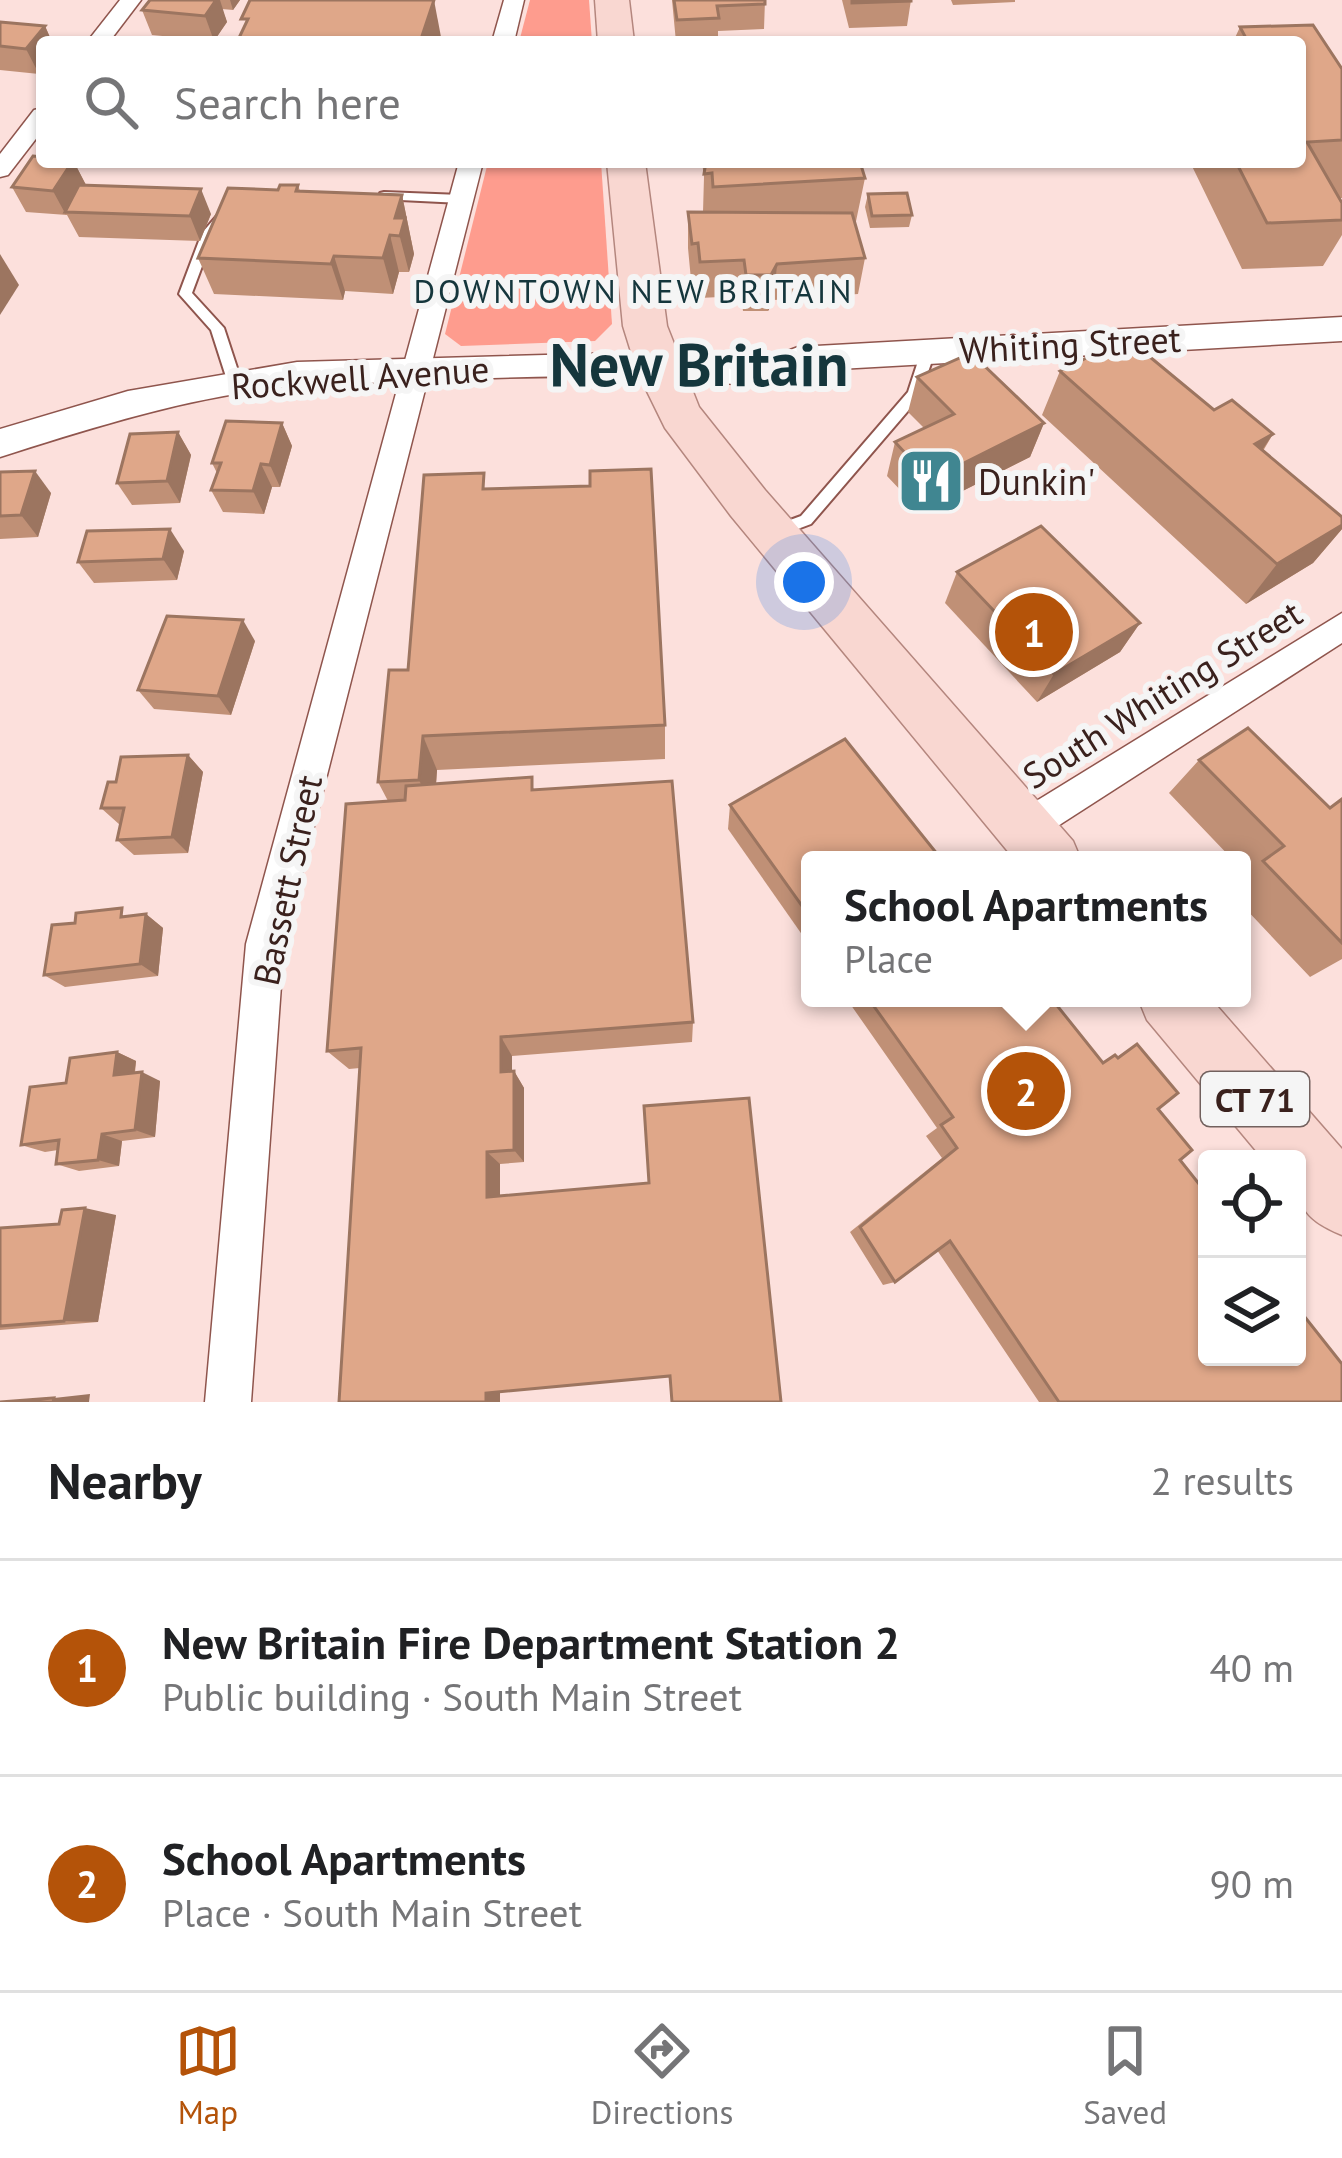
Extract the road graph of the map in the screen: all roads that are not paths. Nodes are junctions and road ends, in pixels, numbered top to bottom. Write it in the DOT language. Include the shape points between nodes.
graph roads {
  1 [pos="131,0"];
  2 [pos="514,0"];
  3 [pos="612,0"];
  4 [pos="103,36"];
  5 [pos="504,36"];
  6 [pos="615,36"];
  7 [pos="36,123"];
  8 [pos="469,168"];
  9 [pos="627,168"];
  10 [pos="0,170"];
  11 [pos="370,196"];
  12 [pos="461,199"];
  13 [pos="240,205"];
  14 [pos="1342,329"];
  15 [pos="928,352"];
  16 [pos="656,364"];
  17 [pos="416,370"];
  18 [pos="235,382"];
  19 [pos="0,443"];
  20 [pos="772,532"];
  21 [pos="1342,626"];
  22 [pos="1038,844"];
  23 [pos="1177,1007"];
  24 [pos="1342,1201"];
  25 [pos="228,1402"];
  1 -- 4 [label="street"];
  2 -- 5 [label="street"];
  3 -- 6 [label="main road"];
  7 -- 10 [label="street"];
  8 -- 12 [label="street, Bassett Street"];
  9 -- 16 [label="main road" via="641,308"];
  11 -- 12 [label="lane"];
  12 -- 17 [label="street, Bassett Street"];
  13 -- 18 [label="lane" via="208,233 185,294 217,328"];
  14 -- 15 [label="street, Whiting Street"];
  15 -- 16 [label="street, Whiting Street" via="799,358 731,375"];
  15 -- 20 [label="lane" via="914,394 806,520"];
  16 -- 17 [label="street, Rockwell Avenue"];
  16 -- 20 [label="main road" via="688,427"];
  17 -- 18 [label="street, Rockwell Avenue"];
  17 -- 25 [label="street, Bassett Street" via="265,944"];
  18 -- 19 [label="street, Rockwell Avenue"];
  20 -- 22 [label="main road"];
  21 -- 22 [label="street, South Whiting Street"];
  23 -- 24 [label="main road, CT 71"];
}
